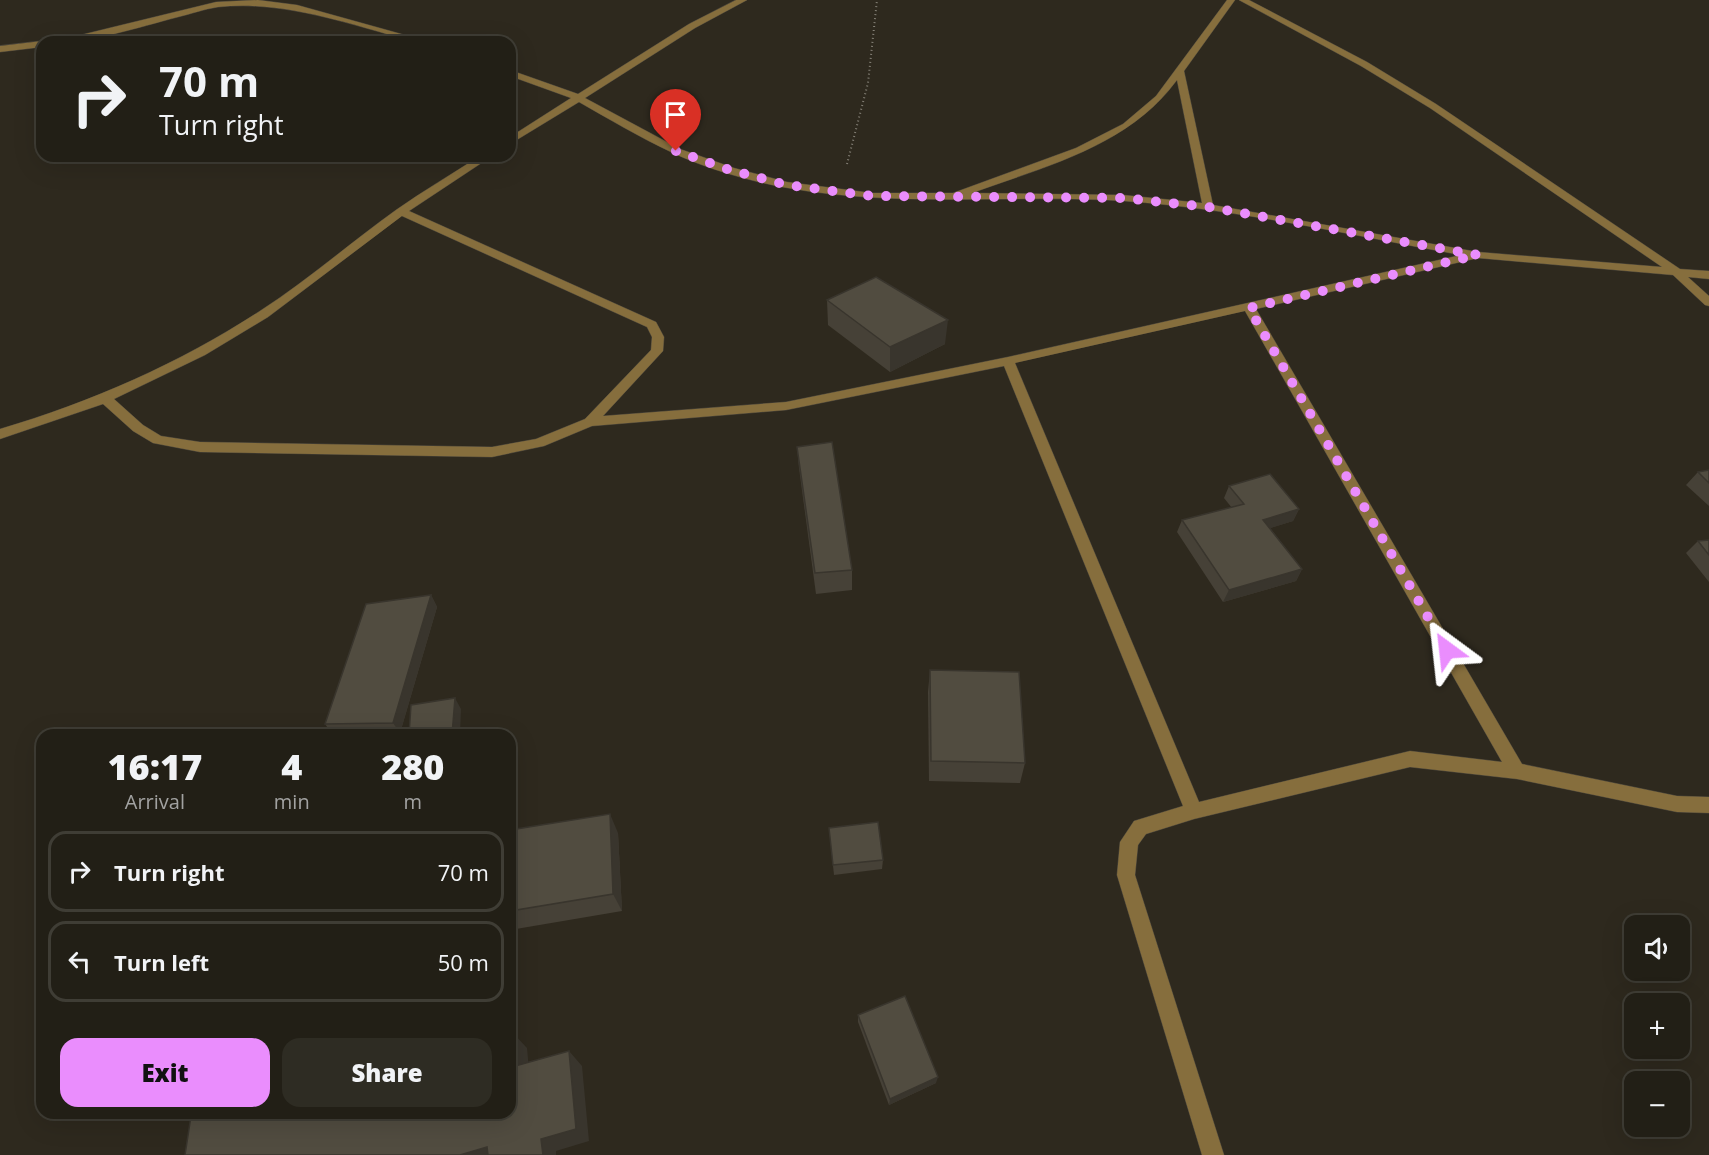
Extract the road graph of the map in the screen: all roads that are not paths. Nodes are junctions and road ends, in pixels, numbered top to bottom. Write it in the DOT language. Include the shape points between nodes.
graph roads {
  1 [pos="742,0"];
  2 [pos="1231,0"];
  3 [pos="1244,0"];
  4 [pos="88,36"];
  5 [pos="403,36"];
  6 [pos="36,45"];
  7 [pos="0,49"];
  8 [pos="1180,72"];
  9 [pos="516,75"];
  10 [pos="577,97"];
  11 [pos="516,137"];
  12 [pos="478,162"];
  13 [pos="954,196"];
  14 [pos="1208,207"];
  15 [pos="401,212"];
  16 [pos="1478,255"];
  17 [pos="1675,271"];
  18 [pos="1709,275"];
  19 [pos="1709,302"];
  20 [pos="1249,308"];
  21 [pos="1008,361"];
  22 [pos="107,400"];
  23 [pos="590,422"];
  24 [pos="0,434"];
  25 [pos="1517,771"];
  26 [pos="1709,805"];
  27 [pos="1194,811"];
  28 [pos="1213,1155"];
  1 -- 10 [label="street"];
  2 -- 8 [label="street"];
  3 -- 17 [label="street" via="1433,106"];
  4 -- 5 [label="street" via="216,5 258,3 297,8"];
  6 -- 7 [label="street"];
  8 -- 13 [label="street" via="1159,98 1126,126 1080,150"];
  8 -- 14 [label="street"];
  9 -- 10 [label="street"];
  10 -- 11 [label="street"];
  10 -- 13 [label="street" via="676,151 787,185 872,196"];
  12 -- 15 [label="street"];
  13 -- 14 [label="street" via="1113,198"];
  14 -- 16 [label="street"];
  15 -- 22 [label="street" via="265,313"];
  15 -- 23 [label="street" via="652,325 658,337 657,351"];
  16 -- 17 [label="street"];
  16 -- 20 [label="street"];
  17 -- 18 [label="street"];
  17 -- 19 [label="street"];
  20 -- 21 [label="street"];
  20 -- 25 [label="street"];
  21 -- 23 [label="street" via="786,406"];
  21 -- 27 [label="street"];
  22 -- 23 [label="street" via="158,440 200,447 492,452 539,443"];
  22 -- 24 [label="street"];
  25 -- 26 [label="street" via="1677,804"];
  25 -- 27 [label="street" via="1410,759"];
  27 -- 28 [label="street" via="1140,827 1129,842 1126,875"];
}
